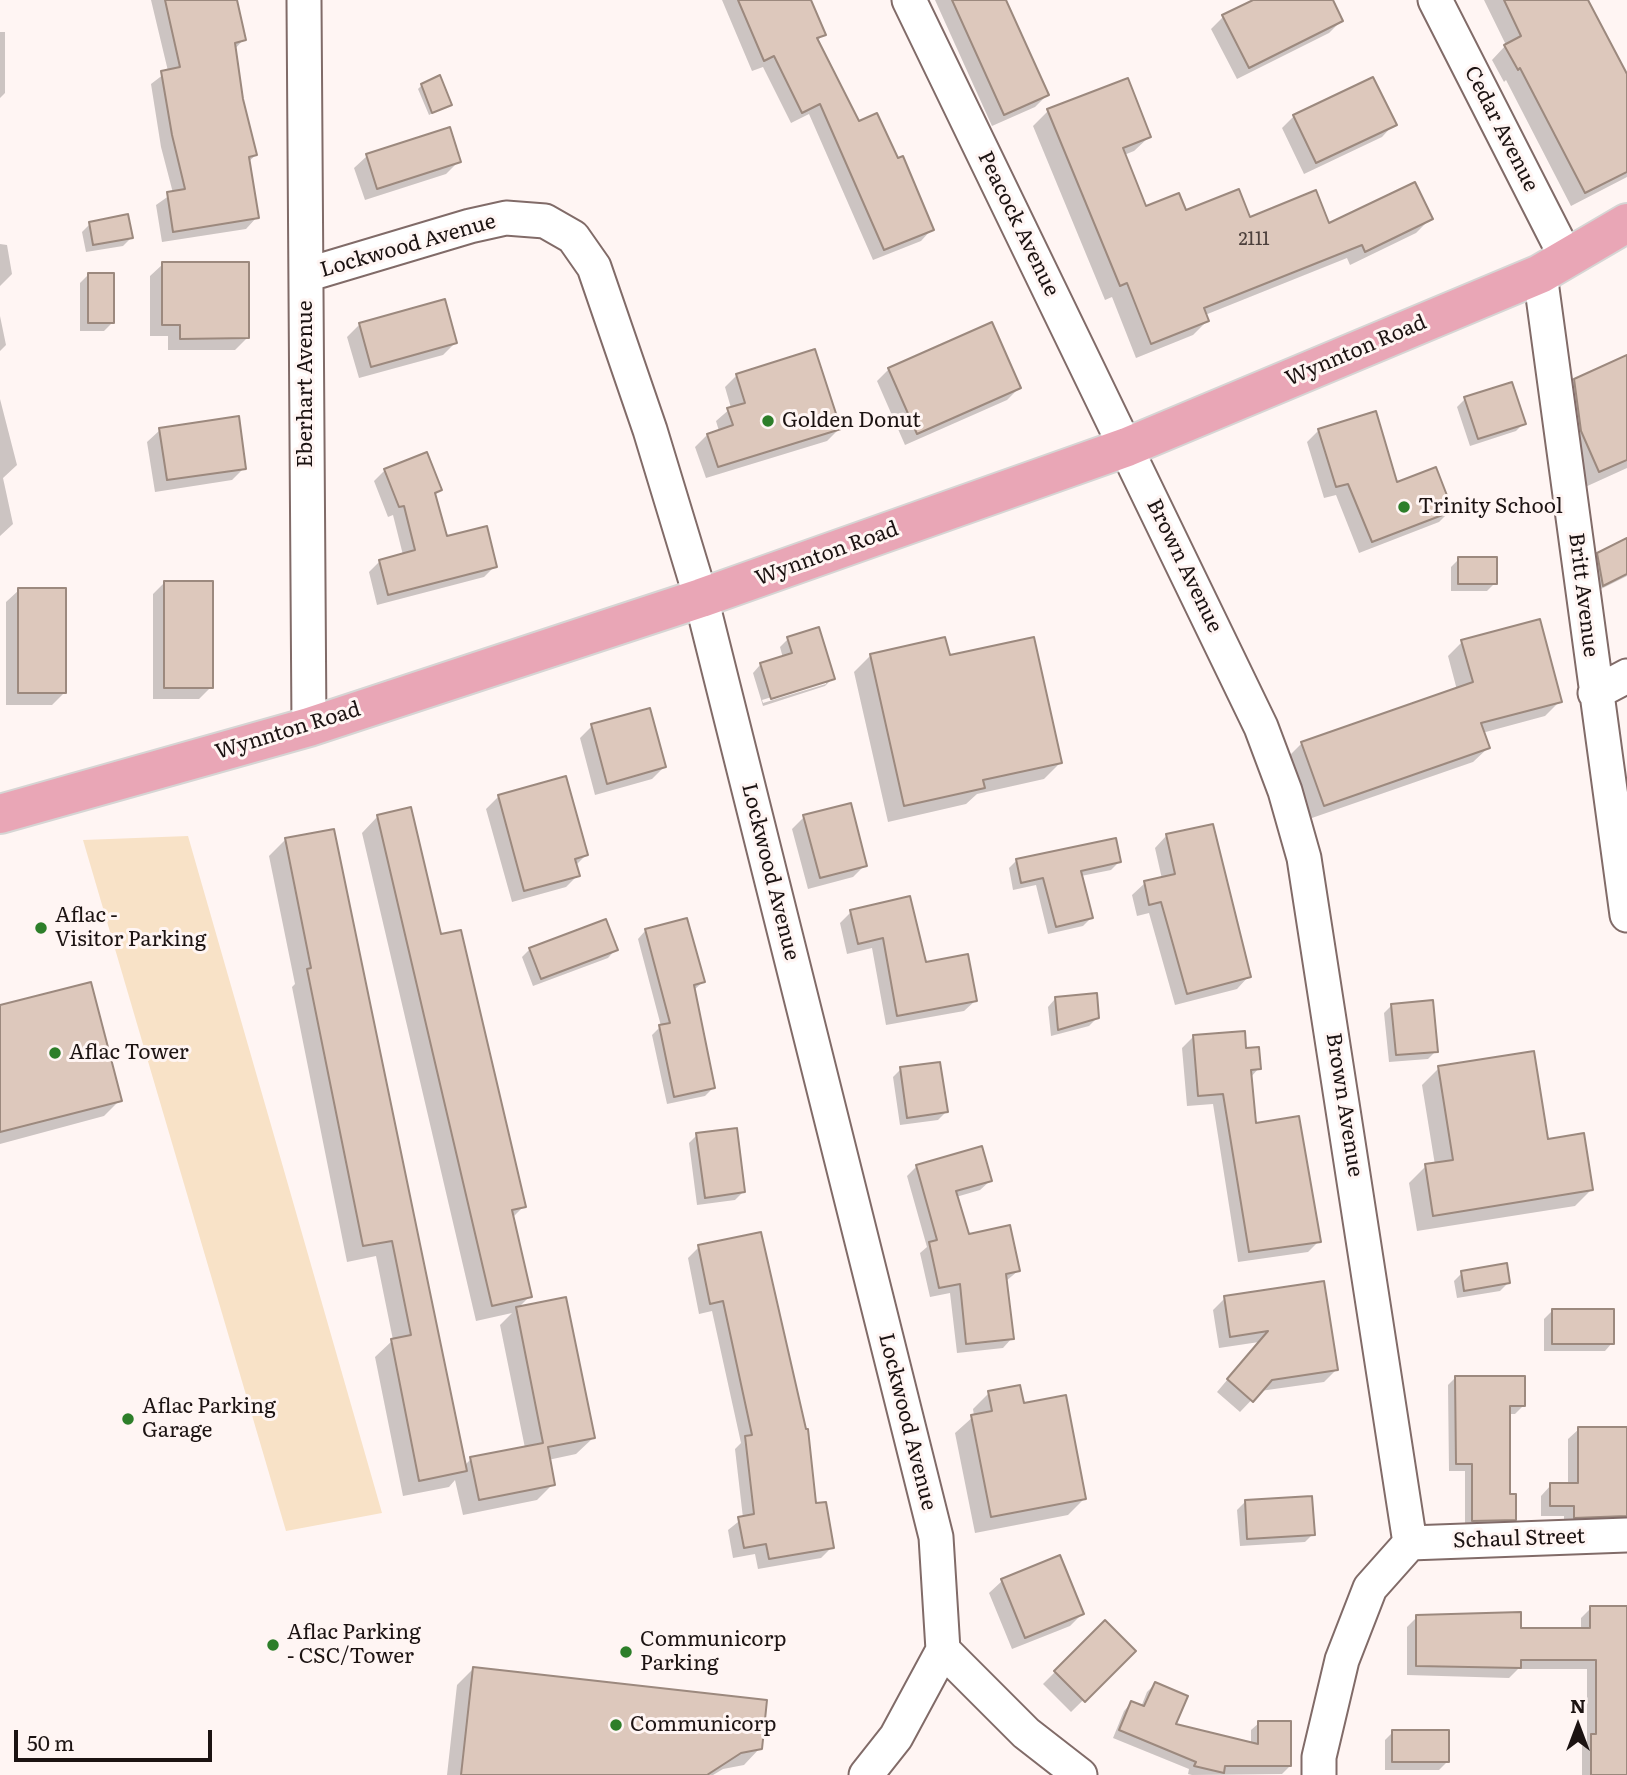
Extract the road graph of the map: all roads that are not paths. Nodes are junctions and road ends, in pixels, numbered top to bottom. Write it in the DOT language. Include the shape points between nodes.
graph roads {
  1 [pos="304,0"];
  2 [pos="909,0"];
  3 [pos="1435,0"];
  4 [pos="1627,223"];
  5 [pos="1554,267"];
  6 [pos="306,275"];
  7 [pos="1127,447"];
  8 [pos="701,598"];
  9 [pos="1627,676"];
  10 [pos="1595,693"];
  11 [pos="309,727"];
  12 [pos="0,814"];
  13 [pos="1627,915"];
  14 [pos="1627,1535"];
  15 [pos="1410,1543"];
  16 [pos="943,1650"];
  17 [pos="866,1775"];
  18 [pos="1080,1775"];
  19 [pos="1319,1775"];
  1 -- 6 [label="street, Eberhart Avenue"];
  2 -- 7 [label="street, Peacock Avenue"];
  3 -- 5 [label="street, Cedar Avenue"];
  4 -- 5 [label="main road, Wynnton Road"];
  5 -- 7 [label="main road, Wynnton Road"];
  5 -- 10 [label="street, Britt Avenue"];
  6 -- 8 [label="street, Lockwood Avenue" via="506,218 545,221 573,237 594,267"];
  6 -- 11 [label="street, Eberhart Avenue"];
  7 -- 8 [label="main road, Wynnton Road"];
  7 -- 15 [label="street, Brown Avenue" via="1261,727 1304,858"];
  8 -- 11 [label="main road, Wynnton Road"];
  8 -- 16 [label="street, Lockwood Avenue" via="936,1537"];
  9 -- 10 [label="street"];
  10 -- 13 [label="street, Britt Avenue"];
  11 -- 12 [label="main road, Wynnton Road"];
  14 -- 15 [label="street, Schaul Street"];
  15 -- 19 [label="street" via="1370,1588 1365,1600 1342,1660 1319,1757"];
  16 -- 17 [label="street" via="896,1737"];
  16 -- 18 [label="street" via="1026,1733"];
}
